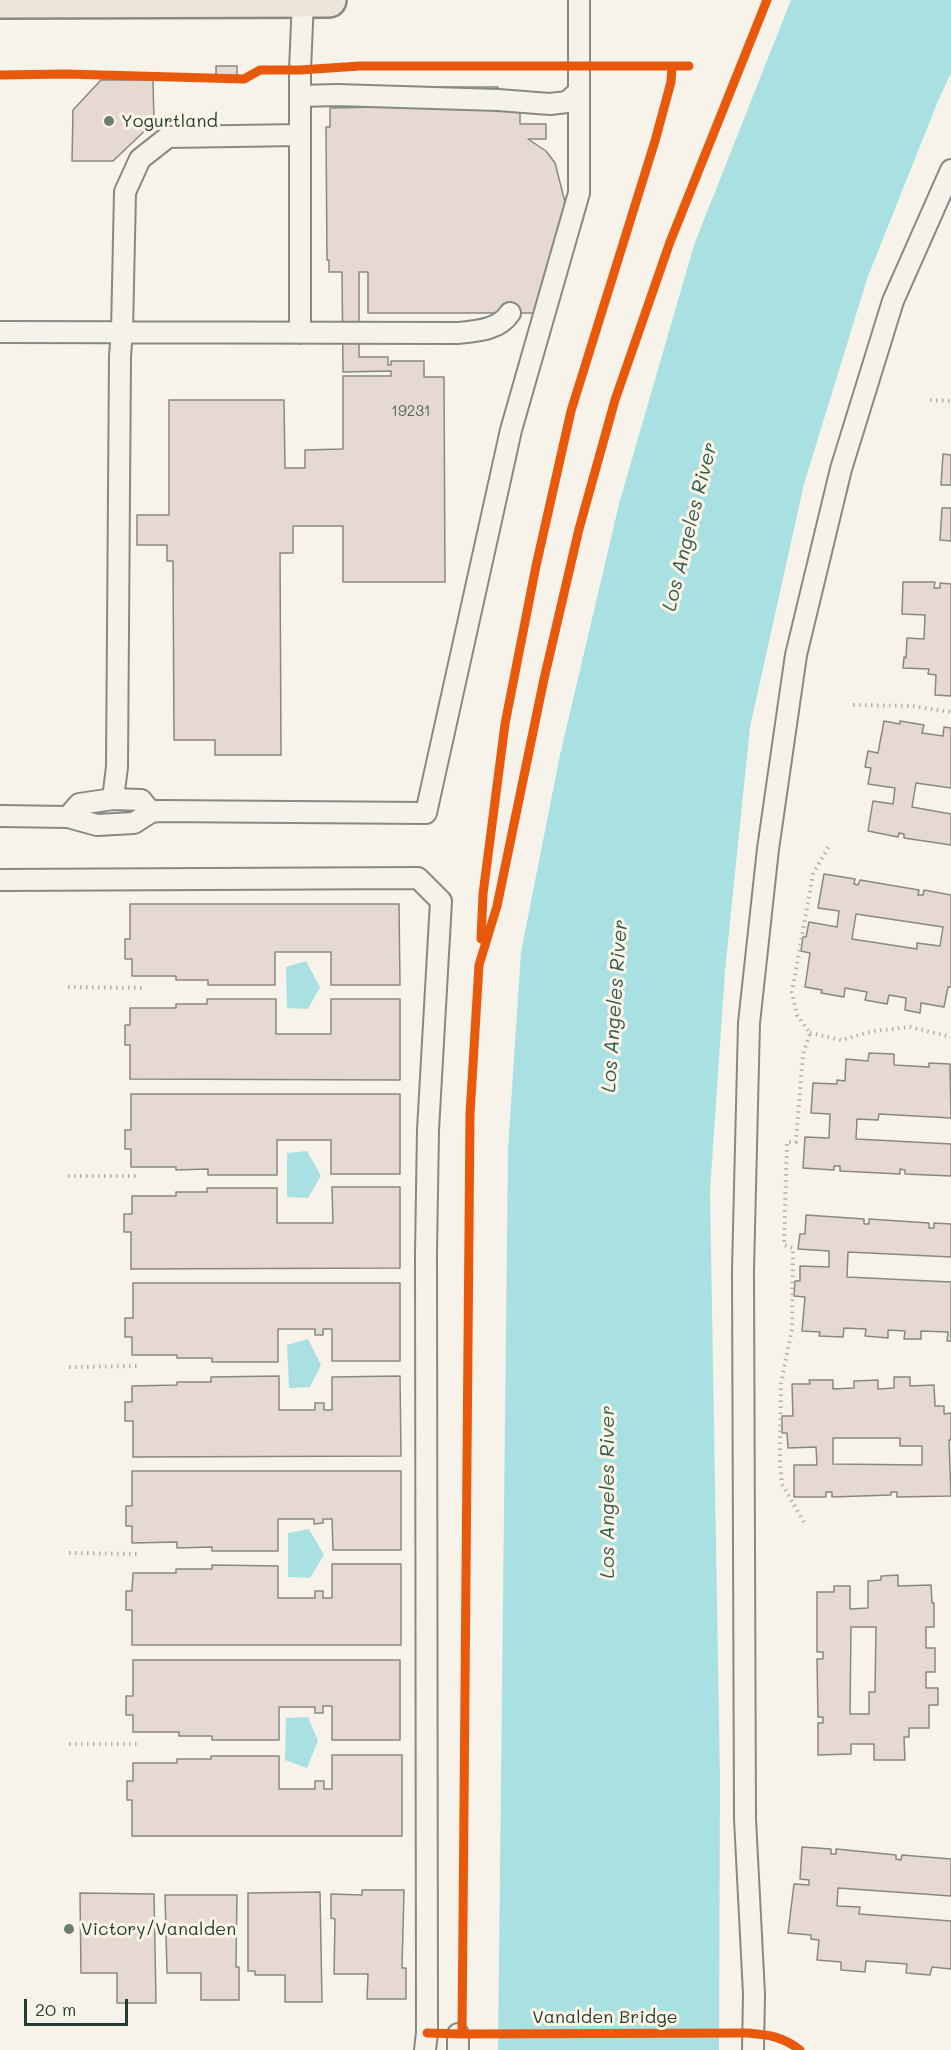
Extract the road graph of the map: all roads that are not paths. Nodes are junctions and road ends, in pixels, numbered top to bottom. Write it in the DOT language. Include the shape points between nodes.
graph roads {
  1 [pos="270,0"];
  2 [pos="303,0"];
  3 [pos="329,0"];
  4 [pos="579,0"];
  5 [pos="0,1"];
  6 [pos="579,91"];
  7 [pos="300,96"];
  8 [pos="300,135"];
  9 [pos="951,170"];
  10 [pos="510,313"];
  11 [pos="123,331"];
  12 [pos="0,332"];
  13 [pos="300,333"];
  14 [pos="113,799"];
  15 [pos="151,812"];
  16 [pos="0,816"];
  17 [pos="68,817"];
  18 [pos="0,880"];
  19 [pos="751,2039"];
  20 [pos="425,2050"];
  1 -- 2 [label="main road"];
  1 -- 5 [label="main road"];
  2 -- 3 [label="main road"];
  2 -- 7 [label="lane"];
  4 -- 6 [label="lane"];
  6 -- 7 [label="lane" via="567,102 550,104"];
  6 -- 15 [label="lane" via="579,193 511,430 426,813"];
  7 -- 8 [label="lane"];
  8 -- 11 [label="lane" via="168,137 140,159 125,192"];
  8 -- 13 [label="lane"];
  9 -- 19 [label="lane" via="893,301 841,469 796,655 750,1012 743,1270 745,1819"];
  10 -- 13 [label="lane" via="504,322 484,330 458,333"];
  11 -- 12 [label="lane"];
  11 -- 13 [label="lane"];
  11 -- 14 [label="lane" via="117,767"];
  14 -- 15 [label="lane" via="141,800"];
  14 -- 17 [label="lane" via="79,804"];
  15 -- 17 [label="lane" via="135,823 125,824 97,825"];
  16 -- 17 [label="lane"];
  18 -- 20 [label="lane" via="418,878 441,901 428,1130 426,1252"];
}
